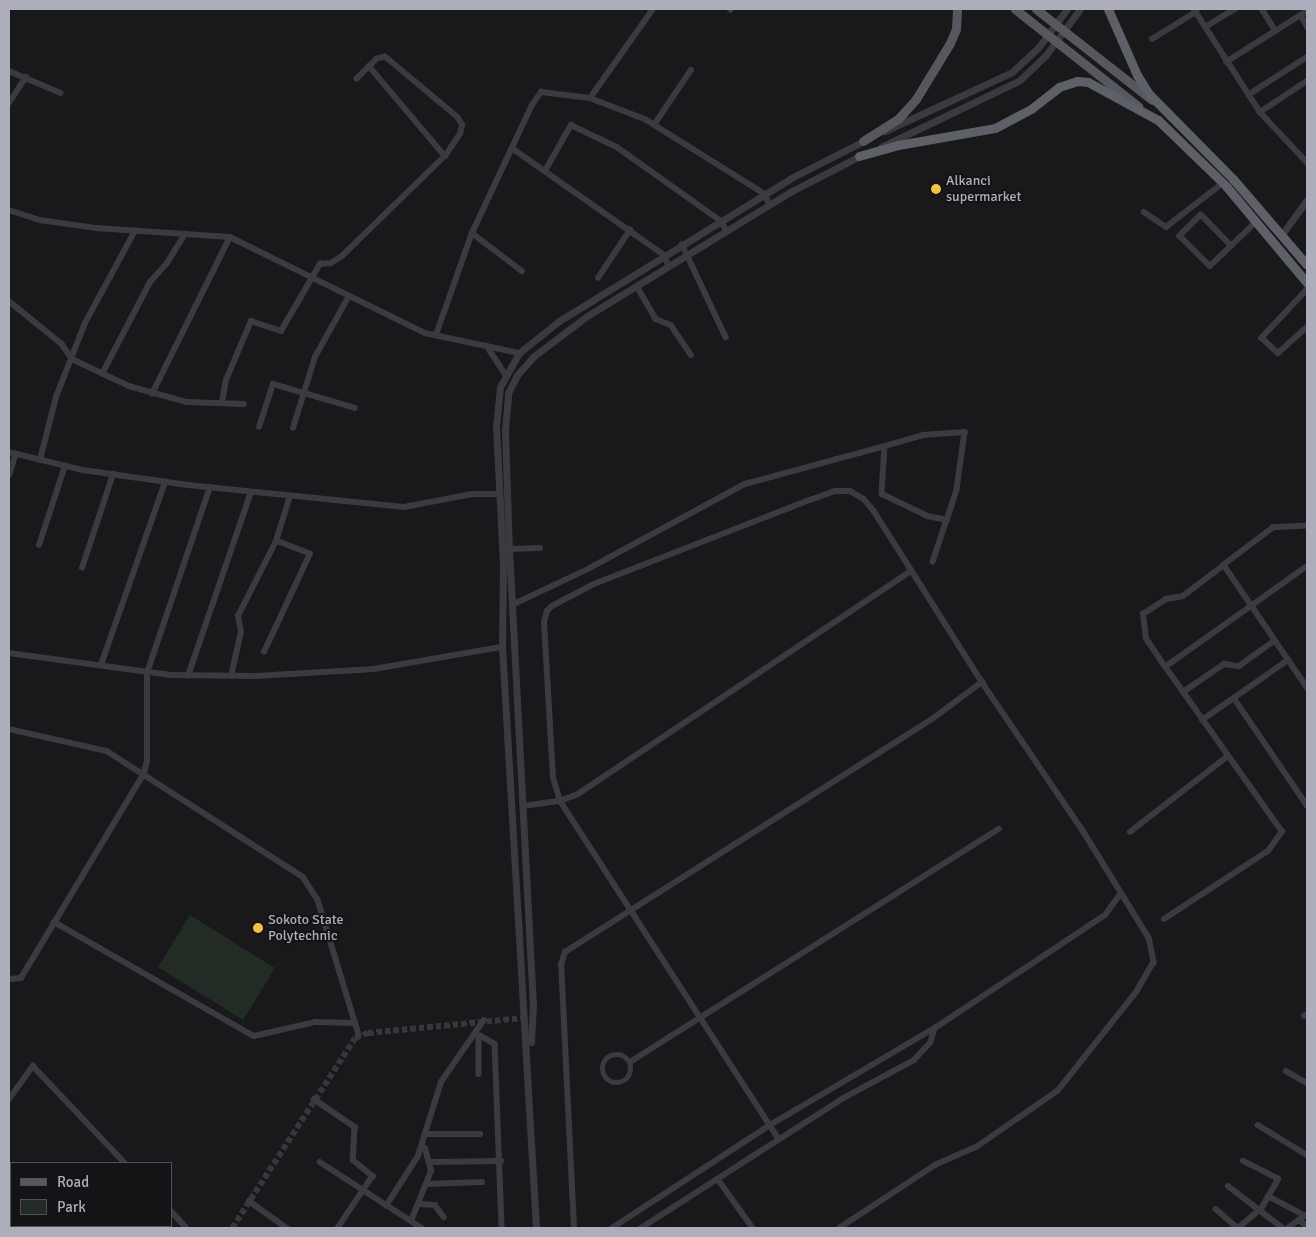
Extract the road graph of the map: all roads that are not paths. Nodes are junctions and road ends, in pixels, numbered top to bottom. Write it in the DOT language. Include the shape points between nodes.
graph roads {
  1 [pos="653,9"];
  2 [pos="957,9"];
  3 [pos="1015,9"];
  4 [pos="1036,9"];
  5 [pos="1067,9"];
  6 [pos="1108,9"];
  7 [pos="1235,9"];
  8 [pos="1262,9"];
  9 [pos="1195,10"];
  10 [pos="1307,11"];
  11 [pos="1078,12"];
  12 [pos="1301,15"];
  13 [pos="1307,26"];
  14 [pos="1205,27"];
  15 [pos="1276,31"];
  16 [pos="1152,39"];
  17 [pos="1307,56"];
  18 [pos="1226,62"];
  19 [pos="369,66"];
  20 [pos="691,70"];
  21 [pos="9,71"];
  22 [pos="26,77"];
  23 [pos="357,78"];
  24 [pos="1307,81"];
  25 [pos="61,93"];
  26 [pos="1248,95"];
  27 [pos="590,98"];
  28 [pos="9,103"];
  29 [pos="1162,108"];
  30 [pos="1260,112"];
  31 [pos="1158,120"];
  32 [pos="654,125"];
  33 [pos="863,141"];
  34 [pos="512,148"];
  35 [pos="445,156"];
  36 [pos="859,156"];
  37 [pos="1307,162"];
  38 [pos="545,171"];
  39 [pos="1223,183"];
  40 [pos="765,194"];
  41 [pos="1307,200"];
  42 [pos="770,204"];
  43 [pos="9,210"];
  44 [pos="1144,212"];
  45 [pos="721,221"];
  46 [pos="1257,221"];
  47 [pos="630,230"];
  48 [pos="135,231"];
  49 [pos="727,231"];
  50 [pos="472,233"];
  51 [pos="184,234"];
  52 [pos="1282,234"];
  53 [pos="230,237"];
  54 [pos="682,244"];
  55 [pos="1231,246"];
  56 [pos="664,255"];
  57 [pos="687,255"];
  58 [pos="1307,265"];
  59 [pos="669,266"];
  60 [pos="522,271"];
  61 [pos="311,276"];
  62 [pos="598,278"];
  63 [pos="1307,283"];
  64 [pos="637,286"];
  65 [pos="1307,290"];
  66 [pos="348,296"];
  67 [pos="9,300"];
  68 [pos="1307,327"];
  69 [pos="436,335"];
  70 [pos="726,337"];
  71 [pos="488,346"];
  72 [pos="519,353"];
  73 [pos="691,355"];
  74 [pos="72,359"];
  75 [pos="102,374"];
  76 [pos="505,374"];
  77 [pos="152,394"];
  78 [pos="304,394"];
  79 [pos="222,402"];
  80 [pos="244,404"];
  81 [pos="356,408"];
  82 [pos="260,427"];
  83 [pos="292,428"];
  84 [pos="885,446"];
  85 [pos="9,452"];
  86 [pos="16,454"];
  87 [pos="40,460"];
  88 [pos="65,466"];
  89 [pos="114,474"];
  90 [pos="9,475"];
  91 [pos="165,482"];
  92 [pos="210,487"];
  93 [pos="251,492"];
  94 [pos="499,494"];
  95 [pos="290,496"];
  96 [pos="947,520"];
  97 [pos="1307,526"];
  98 [pos="276,541"];
  99 [pos="38,545"];
  100 [pos="540,548"];
  101 [pos="509,549"];
  102 [pos="933,562"];
  103 [pos="1224,565"];
  104 [pos="1307,566"];
  105 [pos="82,568"];
  106 [pos="911,571"];
  107 [pos="514,604"];
  108 [pos="1252,607"];
  109 [pos="1274,641"];
  110 [pos="502,647"];
  111 [pos="264,652"];
  112 [pos="9,653"];
  113 [pos="1288,660"];
  114 [pos="101,665"];
  115 [pos="1165,667"];
  116 [pos="147,673"];
  117 [pos="188,676"];
  118 [pos="231,676"];
  119 [pos="982,682"];
  120 [pos="1307,687"];
  121 [pos="1183,692"];
  122 [pos="1234,698"];
  123 [pos="1202,720"];
  124 [pos="9,729"];
  125 [pos="1228,756"];
  126 [pos="144,773"];
  127 [pos="560,802"];
  128 [pos="1307,805"];
  129 [pos="523,806"];
  130 [pos="998,829"];
  131 [pos="1130,832"];
  132 [pos="1120,894"];
  133 [pos="630,909"];
  134 [pos="1164,919"];
  135 [pos="54,922"];
  136 [pos="9,979"];
  137 [pos="699,1017"];
  138 [pos="484,1020"];
  139 [pos="355,1023"];
  140 [pos="935,1028"];
  141 [pos="479,1034"];
  142 [pos="359,1035"];
  143 [pos="630,1062"];
  144 [pos="529,1070"];
  145 [pos="1286,1071"];
  146 [pos="479,1074"];
  147 [pos="1307,1083"];
  148 [pos="9,1099"];
  149 [pos="314,1099"];
  150 [pos="1258,1125"];
  151 [pos="770,1126"];
  152 [pos="425,1134"];
  153 [pos="480,1134"];
  154 [pos="779,1140"];
  155 [pos="421,1148"];
  156 [pos="1307,1155"];
  157 [pos="501,1161"];
  158 [pos="1243,1161"];
  159 [pos="124,1162"];
  160 [pos="320,1162"];
  161 [pos="430,1162"];
  162 [pos="718,1179"];
  163 [pos="482,1182"];
  164 [pos="426,1184"];
  165 [pos="1228,1186"];
  166 [pos="362,1191"];
  167 [pos="1268,1196"];
  168 [pos="249,1201"];
  169 [pos="418,1204"];
  170 [pos="386,1206"];
  171 [pos="1216,1209"];
  172 [pos="1261,1209"];
  173 [pos="172,1213"];
  174 [pos="1303,1216"];
  175 [pos="444,1217"];
  176 [pos="416,1226"];
  177 [pos="1307,1226"];
  178 [pos="187,1228"];
  179 [pos="287,1228"];
  180 [pos="338,1228"];
  181 [pos="502,1228"];
  182 [pos="536,1228"];
  183 [pos="574,1228"];
  184 [pos="612,1228"];
  185 [pos="641,1228"];
  186 [pos="753,1228"];
  187 [pos="840,1228"];
  188 [pos="1238,1228"];
  189 [pos="1283,1228"];
  190 [pos="1288,1228"];
  1 -- 27 [label="street"];
  2 -- 33 [label="main road" via="956,29 950,43 916,99 898,119"];
  3 -- 31 [label="main road"];
  4 -- 29 [label="main road"];
  5 -- 33 [label="street" via="1021,65 1000,78"];
  6 -- 29 [label="highway" via="1137,75"];
  7 -- 14 [label="street"];
  8 -- 15 [label="street"];
  9 -- 14 [label="street"];
  9 -- 16 [label="street"];
  10 -- 12 [label="street"];
  11 -- 36 [label="street" via="1046,55 1010,87"];
  12 -- 13 [label="street"];
  12 -- 15 [label="street"];
  14 -- 18 [label="street"];
  15 -- 18 [label="street"];
  17 -- 26 [label="street"];
  18 -- 26 [label="street"];
  19 -- 23 [label="street"];
  19 -- 35 [label="street"];
  19 -- 35 [label="street" via="385,57 458,118 462,125 460,134"];
  20 -- 32 [label="street"];
  21 -- 22 [label="street"];
  22 -- 25 [label="street"];
  22 -- 28 [label="street"];
  24 -- 30 [label="street"];
  26 -- 30 [label="street"];
  27 -- 32 [label="street"];
  27 -- 34 [label="street" via="541,92"];
  29 -- 52 [label="highway"];
  30 -- 37 [label="street"];
  31 -- 36 [label="highway" via="1099,85 1077,81 1058,88 1031,109 996,128 898,145"];
  31 -- 39 [label="highway"];
  32 -- 40 [label="street"];
  33 -- 40 [label="street"];
  34 -- 38 [label="street"];
  34 -- 50 [label="street"];
  35 -- 61 [label="street" via="342,256 331,263 320,264"];
  36 -- 42 [label="street"];
  38 -- 45 [label="street" via="571,125 617,147"];
  38 -- 47 [label="street"];
  39 -- 44 [label="street" via="1166,227"];
  39 -- 46 [label="highway"];
  40 -- 42 [label="street"];
  40 -- 45 [label="street"];
  41 -- 52 [label="street"];
  42 -- 49 [label="street"];
  43 -- 48 [label="street" via="40,220"];
  45 -- 49 [label="street"];
  45 -- 54 [label="street"];
  46 -- 55 [label="street"];
  46 -- 63 [label="highway"];
  47 -- 56 [label="street"];
  47 -- 62 [label="street"];
  48 -- 51 [label="street"];
  48 -- 74 [label="street" via="104,284"];
  49 -- 57 [label="street"];
  50 -- 60 [label="street"];
  50 -- 69 [label="street"];
  51 -- 53 [label="street"];
  51 -- 75 [label="street" via="167,263 150,282"];
  52 -- 58 [label="highway"];
  53 -- 61 [label="street"];
  53 -- 77 [label="street"];
  54 -- 56 [label="street"];
  54 -- 57 [label="street"];
  55 -- 55 [label="street" via="1210,266 1180,236 1201,215"];
  56 -- 59 [label="street"];
  56 -- 72 [label="street" via="559,321"];
  57 -- 59 [label="street"];
  57 -- 70 [label="street"];
  59 -- 64 [label="street"];
  61 -- 66 [label="street"];
  61 -- 79 [label="street" via="281,330 251,321 226,380"];
  64 -- 73 [label="street" via="656,319 671,325"];
  64 -- 101 [label="street" via="544,346 512,384 505,430"];
  65 -- 68 [label="street" via="1262,338 1278,353"];
  66 -- 69 [label="street"];
  66 -- 78 [label="street" via="315,357"];
  67 -- 74 [label="street" via="62,344"];
  69 -- 71 [label="street"];
  71 -- 72 [label="street"];
  71 -- 76 [label="street"];
  72 -- 76 [label="street"];
  74 -- 75 [label="street"];
  74 -- 87 [label="street" via="56,397"];
  75 -- 77 [label="street"];
  76 -- 94 [label="street" via="496,411"];
  77 -- 79 [label="street" via="187,402"];
  78 -- 81 [label="street"];
  78 -- 82 [label="street" via="273,384"];
  78 -- 83 [label="street"];
  79 -- 80 [label="street"];
  84 -- 96 [label="street" via="882,494 928,516"];
  84 -- 96 [label="street" via="923,435 965,432 957,490"];
  84 -- 107 [label="street" via="745,484 590,568"];
  85 -- 86 [label="street"];
  86 -- 87 [label="street"];
  86 -- 90 [label="street"];
  87 -- 88 [label="street"];
  88 -- 89 [label="street"];
  88 -- 99 [label="street"];
  89 -- 91 [label="street"];
  89 -- 105 [label="street"];
  91 -- 92 [label="street"];
  91 -- 114 [label="street"];
  92 -- 93 [label="street"];
  92 -- 116 [label="street"];
  93 -- 95 [label="street"];
  93 -- 117 [label="street"];
  94 -- 95 [label="street" via="472,494 404,507"];
  94 -- 110 [label="street" via="503,564"];
  95 -- 98 [label="street"];
  96 -- 102 [label="street"];
  97 -- 103 [label="street" via="1274,528"];
  98 -- 111 [label="street" via="310,554"];
  98 -- 118 [label="street" via="238,616 242,632"];
  100 -- 101 [label="street"];
  101 -- 107 [label="street"];
  103 -- 108 [label="street"];
  103 -- 115 [label="street" via="1183,596 1166,599 1143,614 1146,639"];
  104 -- 108 [label="street"];
  106 -- 119 [label="street"];
  106 -- 127 [label="street" via="578,794"];
  106 -- 127 [label="street" via="864,499 850,491 835,491 594,584 559,602 547,610 544,632 553,778"];
  107 -- 129 [label="street"];
  108 -- 109 [label="street"];
  108 -- 115 [label="street"];
  109 -- 113 [label="street"];
  109 -- 121 [label="street" via="1239,666 1224,664"];
  110 -- 118 [label="street" via="374,669"];
  110 -- 144 [label="street"];
  112 -- 114 [label="street"];
  113 -- 120 [label="street"];
  113 -- 122 [label="street"];
  114 -- 116 [label="street"];
  115 -- 121 [label="street"];
  116 -- 117 [label="street"];
  116 -- 126 [label="street" via="147,761"];
  117 -- 118 [label="street"];
  119 -- 132 [label="street" via="1082,829"];
  119 -- 133 [label="street" via="931,720 696,872"];
  121 -- 123 [label="street"];
  122 -- 123 [label="street"];
  122 -- 128 [label="street"];
  123 -- 125 [label="street"];
  124 -- 126 [label="street" via="108,751"];
  125 -- 131 [label="street"];
  125 -- 134 [label="street" via="1282,832 1268,851"];
  126 -- 135 [label="street"];
  126 -- 139 [label="street" via="312,886"];
  127 -- 129 [label="street"];
  127 -- 133 [label="street"];
  129 -- 144 [label="street" via="533,1006"];
  130 -- 137 [label="street"];
  132 -- 140 [label="street" via="1105,915"];
  132 -- 187 [label="street" via="1149,938 1154,962 1136,993 1069,1078 1058,1091 1018,1120 976,1147 936,1165"];
  133 -- 137 [label="street"];
  133 -- 183 [label="street" via="572,945 561,960"];
  135 -- 136 [label="street" via="21,978"];
  135 -- 139 [label="street" via="254,1036 315,1022"];
  137 -- 143 [label="street"];
  137 -- 151 [label="street"];
  138 -- 141 [label="street"];
  139 -- 142 [label="street"];
  140 -- 151 [label="street"];
  140 -- 154 [label="street" via="930,1043 914,1060 840,1100"];
  141 -- 146 [label="street"];
  141 -- 152 [label="street" via="441,1082"];
  141 -- 157 [label="street" via="495,1044"];
  143 -- 143 [label="street" via="623,1056 612,1055 604,1063 603,1074 611,1082 622,1083 630,1075"];
  144 -- 182 [label="street"];
  145 -- 147 [label="street"];
  148 -- 159 [label="street" via="33,1066"];
  149 -- 166 [label="street" via="355,1127 353,1160 372,1176"];
  150 -- 156 [label="street"];
  151 -- 154 [label="street"];
  151 -- 184 [label="street"];
  152 -- 153 [label="street"];
  152 -- 155 [label="street"];
  154 -- 162 [label="street"];
  155 -- 161 [label="street"];
  155 -- 170 [label="street"];
  157 -- 161 [label="street"];
  157 -- 181 [label="street"];
  158 -- 167 [label="street" via="1278,1179"];
  160 -- 166 [label="street"];
  161 -- 164 [label="street"];
  162 -- 185 [label="street"];
  162 -- 186 [label="street"];
  163 -- 164 [label="street"];
  164 -- 169 [label="street"];
  165 -- 172 [label="street"];
  166 -- 170 [label="street"];
  166 -- 180 [label="street"];
  167 -- 172 [label="street"];
  167 -- 174 [label="street"];
  168 -- 179 [label="street"];
  169 -- 175 [label="street" via="435,1204"];
  169 -- 176 [label="street"];
  170 -- 176 [label="street"];
  171 -- 188 [label="street"];
  172 -- 188 [label="street"];
  172 -- 189 [label="street"];
  173 -- 178 [label="street"];
  174 -- 177 [label="street"];
  174 -- 190 [label="street"];
}
